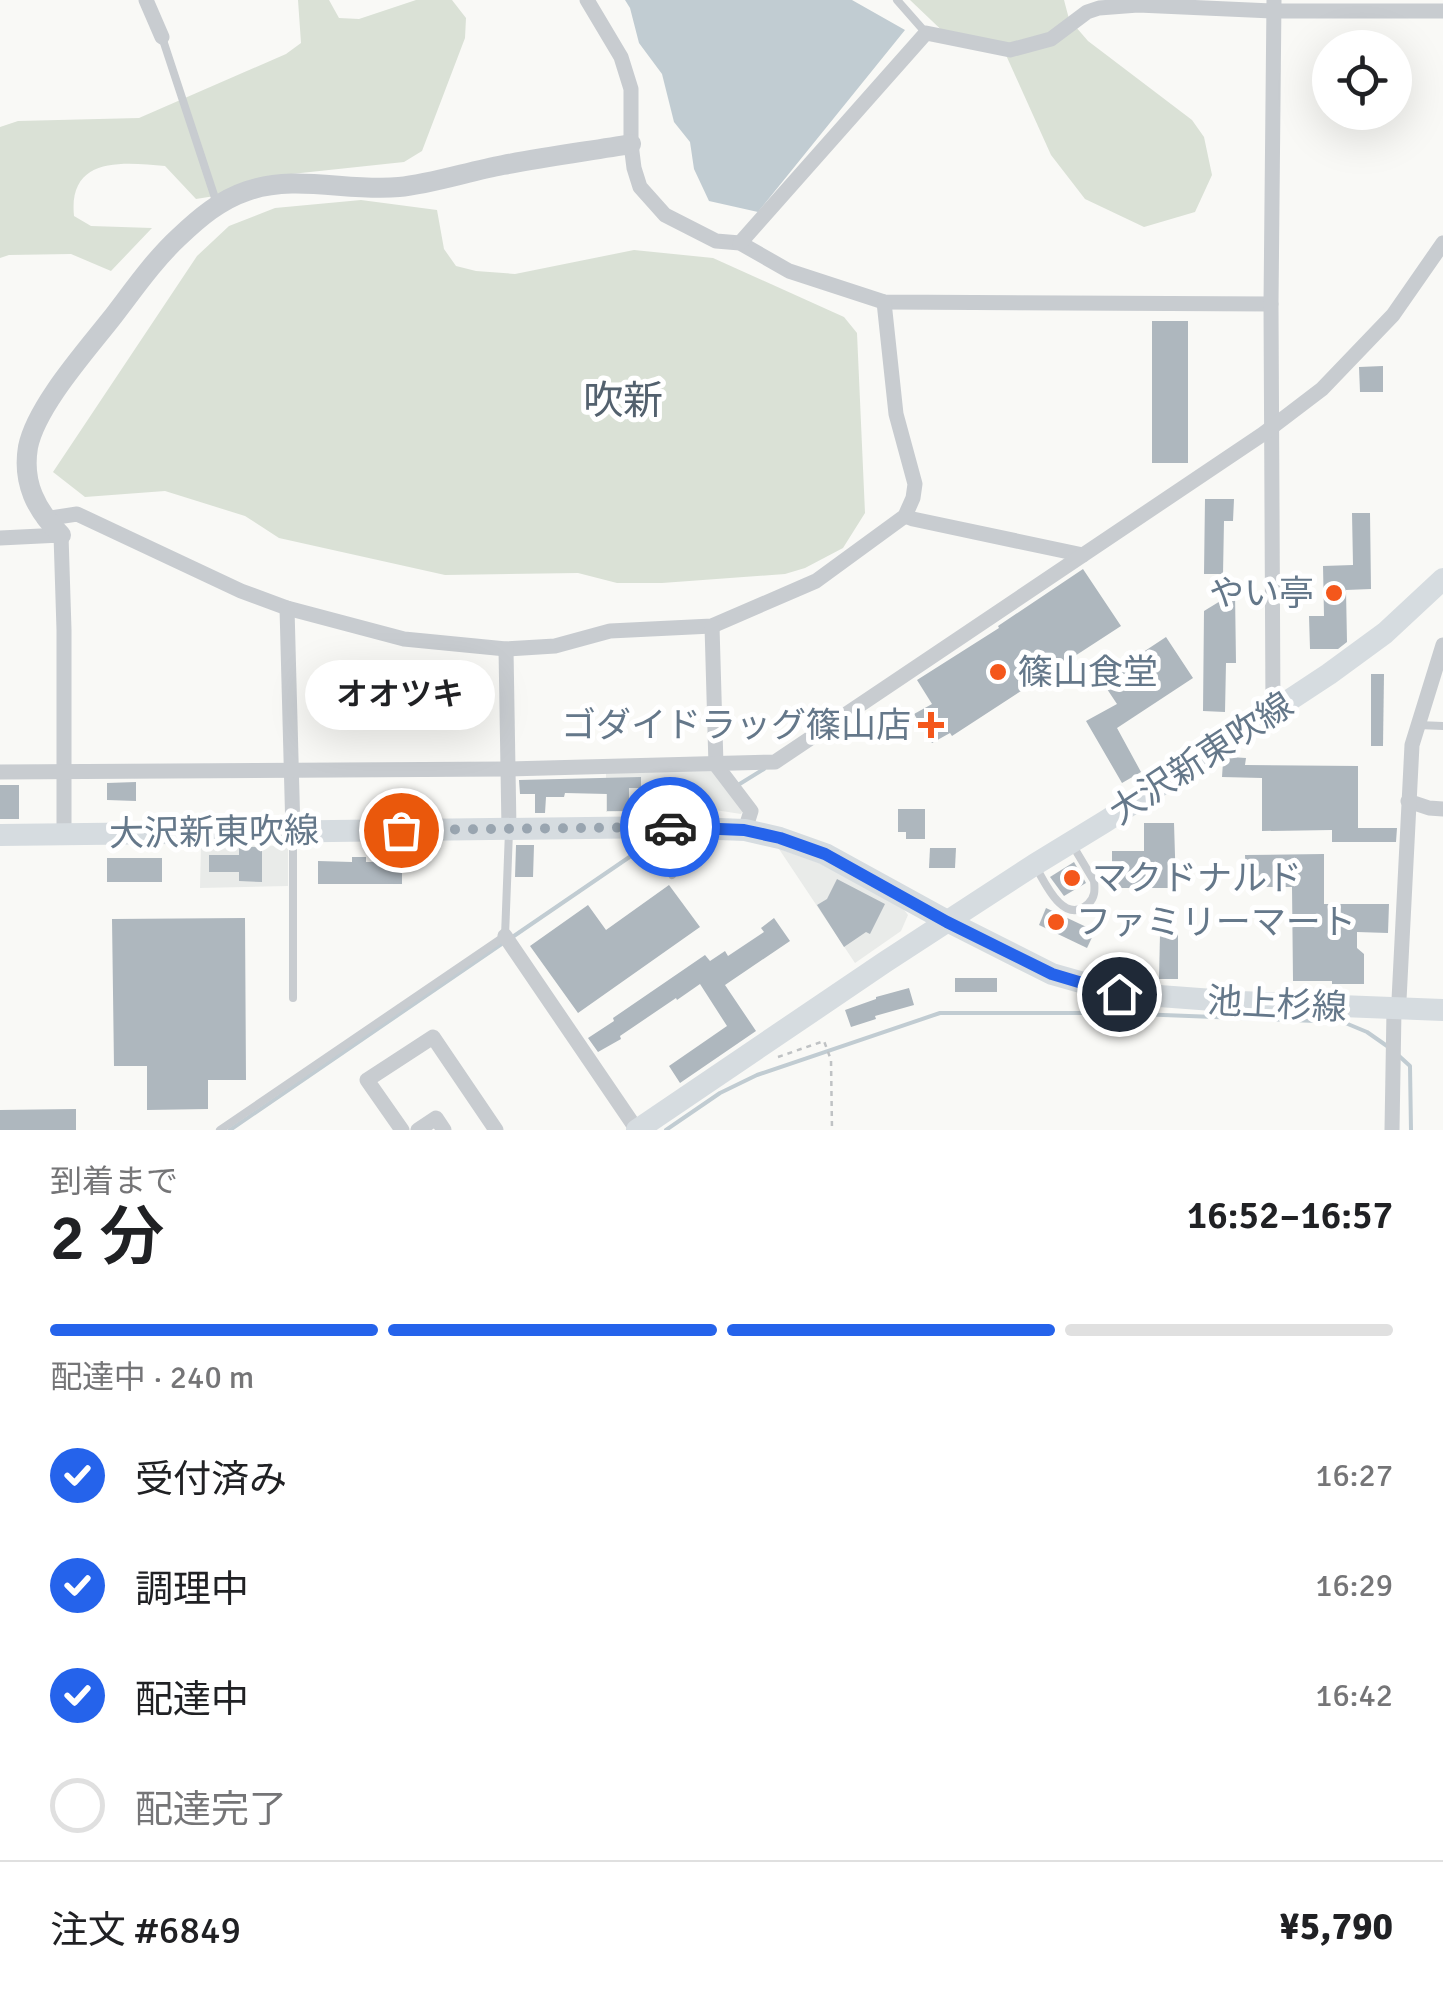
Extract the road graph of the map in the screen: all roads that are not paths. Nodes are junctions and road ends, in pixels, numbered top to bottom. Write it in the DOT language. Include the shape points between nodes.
graph roads {
  1 [pos="146,0"];
  2 [pos="587,0"];
  3 [pos="897,0"];
  4 [pos="1274,5"];
  5 [pos="1443,11"];
  6 [pos="926,33"];
  7 [pos="162,37"];
  8 [pos="631,144"];
  9 [pos="217,204"];
  10 [pos="740,243"];
  11 [pos="1440,252"];
  12 [pos="884,302"];
  13 [pos="1271,304"];
  14 [pos="1272,426"];
  15 [pos="906,516"];
  16 [pos="44,518"];
  17 [pos="61,535"];
  18 [pos="0,538"];
  19 [pos="1083,555"];
  20 [pos="1443,579"];
  21 [pos="287,608"];
  22 [pos="712,626"];
  23 [pos="1443,645"];
  24 [pos="506,650"];
  25 [pos="1273,712"];
  26 [pos="1418,725"];
  27 [pos="1443,726"];
  28 [pos="716,765"];
  29 [pos="507,769"];
  30 [pos="291,770"];
  31 [pos="0,772"];
  32 [pos="65,772"];
  33 [pos="1408,801"];
  34 [pos="1443,809"];
  35 [pos="666,827"];
  36 [pos="509,829"];
  37 [pos="744,830"];
  38 [pos="293,832"];
  39 [pos="64,834"];
  40 [pos="0,835"];
  41 [pos="1070,843"];
  42 [pos="1034,865"];
  43 [pos="672,876"];
  44 [pos="947,922"];
  45 [pos="506,936"];
  46 [pos="294,998"];
  47 [pos="1394,1010"];
  48 [pos="1443,1010"];
  49 [pos="220,1130"];
  50 [pos="402,1130"];
  51 [pos="418,1130"];
  52 [pos="444,1130"];
  53 [pos="496,1130"];
  54 [pos="637,1130"];
  55 [pos="1392,1130"];
  1 -- 7 [label="street"];
  2 -- 8 [label="street" via="622,57 631,89"];
  3 -- 6 [label="lane"];
  4 -- 5 [label="street"];
  4 -- 6 [label="street" via="1099,8 1051,40 1010,50"];
  4 -- 13 [label="street"];
  6 -- 10 [label="street"];
  7 -- 9 [label="lane"];
  8 -- 9 [label="street" via="400,187 267,185"];
  8 -- 10 [label="street" via="640,187 666,215 716,240"];
  9 -- 16 [label="street" via="147,272 44,411 29,444 26,476"];
  10 -- 12 [label="street" via="790,271"];
  11 -- 14 [label="street" via="1393,316 1322,388"];
  12 -- 13 [label="street"];
  12 -- 15 [label="street" via="896,414 915,484"];
  13 -- 14 [label="street"];
  14 -- 19 [label="street"];
  14 -- 25 [label="street"];
  15 -- 19 [label="street"];
  15 -- 22 [label="street" via="816,580"];
  16 -- 17 [label="street"];
  16 -- 21 [label="street" via="77,514"];
  17 -- 18 [label="street"];
  17 -- 32 [label="street"];
  19 -- 28 [label="street" via="775,762"];
  20 -- 25 [label="main road, 大沢新東吹線" via="1386,632"];
  21 -- 24 [label="street" via="404,639"];
  21 -- 30 [label="street"];
  22 -- 24 [label="street" via="610,631"];
  22 -- 28 [label="street"];
  23 -- 26 [label="street"];
  24 -- 29 [label="street"];
  25 -- 41 [label="main road, 大沢新東吹線"];
  26 -- 27 [label="lane"];
  26 -- 33 [label="street"];
  28 -- 29 [label="street"];
  28 -- 37 [label="street" via="751,812"];
  29 -- 30 [label="street"];
  29 -- 36 [label="street"];
  30 -- 32 [label="street"];
  30 -- 38 [label="street"];
  31 -- 32 [label="street"];
  32 -- 39 [label="street"];
  33 -- 34 [label="street"];
  33 -- 47 [label="street"];
  35 -- 36 [label="main road, 大沢新東吹線"];
  35 -- 37 [label="main road, 大沢新東吹線"];
  35 -- 43 [label="lane" via="664,854"];
  36 -- 38 [label="main road, 大沢新東吹線"];
  36 -- 45 [label="lane"];
  37 -- 44 [label="main road, 大沢新東吹線" via="825,854"];
  38 -- 39 [label="main road, 大沢新東吹線"];
  38 -- 46 [label="lane"];
  39 -- 40 [label="main road, 大沢新東吹線"];
  41 -- 42 [label="main road, 大沢新東吹線"];
  41 -- 42 [label="lane" via="1094,882 1092,900 1082,908 1058,903"];
  42 -- 44 [label="main road, 大沢新東吹線"];
  44 -- 47 [label="main road, 池上杉線" via="1052,974 1119,994"];
  44 -- 54 [label="main road, 大沢新東吹線"];
  45 -- 49 [label="lane"];
  45 -- 54 [label="street"];
  47 -- 48 [label="main road, 池上杉線"];
  47 -- 55 [label="street"];
  50 -- 53 [label="street" via="368,1080 433,1037"];
  51 -- 52 [label="street" via="436,1118"];
}
